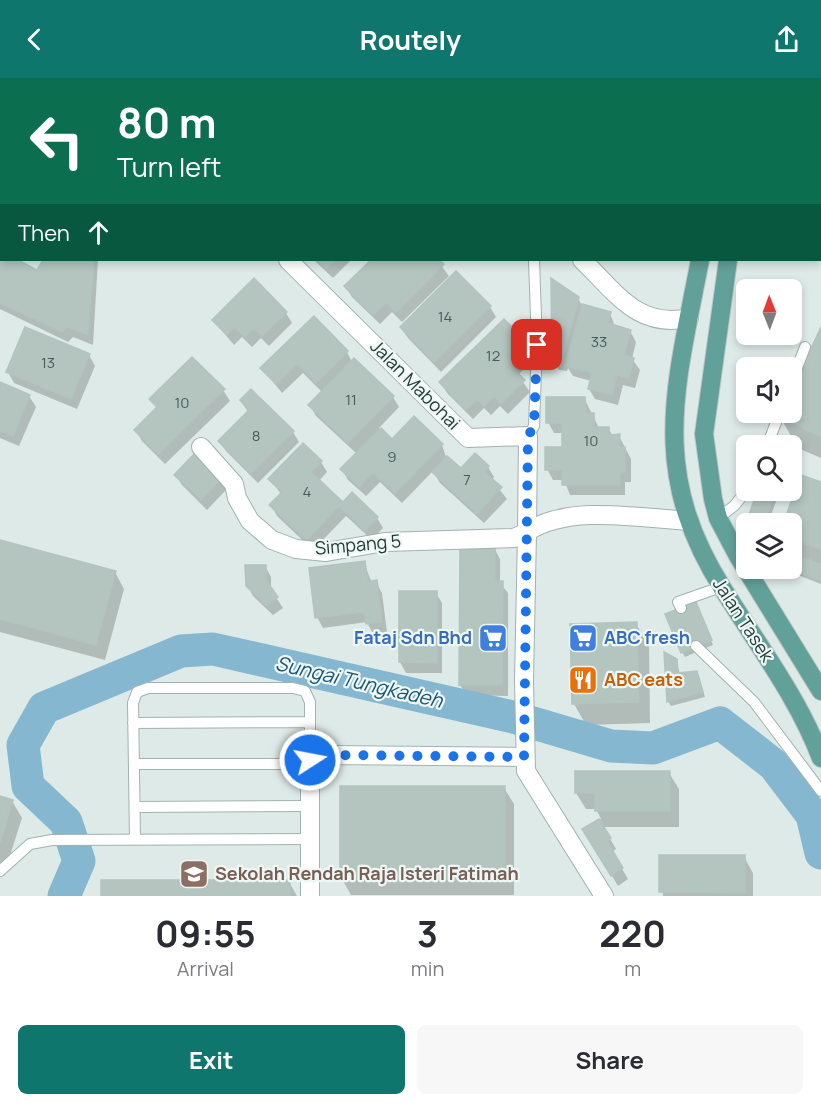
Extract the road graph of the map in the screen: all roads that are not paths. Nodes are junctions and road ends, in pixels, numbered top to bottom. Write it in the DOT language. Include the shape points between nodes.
graph roads {
  1 [pos="289,261"];
  2 [pos="534,261"];
  3 [pos="583,261"];
  4 [pos="700,261"];
  5 [pos="728,261"];
  6 [pos="689,318"];
  7 [pos="805,347"];
  8 [pos="801,357"];
  9 [pos="528,436"];
  10 [pos="201,447"];
  11 [pos="738,501"];
  12 [pos="718,518"];
  13 [pos="688,521"];
  14 [pos="528,532"];
  15 [pos="721,587"];
  16 [pos="681,608"];
  17 [pos="696,646"];
  18 [pos="821,691"];
  19 [pos="310,722"];
  20 [pos="133,723"];
  21 [pos="524,748"];
  22 [pos="821,758"];
  23 [pos="310,760"];
  24 [pos="135,764"];
  25 [pos="821,791"];
  26 [pos="310,806"];
  27 [pos="135,807"];
  28 [pos="135,839"];
  29 [pos="310,839"];
  30 [pos="0,872"];
  31 [pos="310,896"];
  32 [pos="604,896"];
  1 -- 9 [label="street, Jalan Mabohai" via="468,438"];
  2 -- 9 [label="lane" via="537,345 534,426"];
  3 -- 6 [label="street" via="644,317 669,322"];
  4 -- 6 [label="main road, Jalan Tasek"];
  5 -- 12 [label="main road, Jalan Tasek" via="704,434"];
  6 -- 13 [label="main road, Jalan Tasek" via="674,407 673,442"];
  7 -- 8 [label="lane"];
  9 -- 14 [label="street"];
  10 -- 14 [label="street, Simpang 5" via="234,484 250,521 272,540 296,549 326,552 385,542 514,538"];
  11 -- 12 [label="lane"];
  12 -- 18 [label="main road, Jalan Tasek"];
  13 -- 14 [label="street" via="572,517 541,523"];
  13 -- 15 [label="main road, Jalan Tasek"];
  14 -- 21 [label="street"];
  15 -- 16 [label="lane" via="678,602"];
  15 -- 22 [label="main road, Jalan Tasek" via="783,682"];
  17 -- 25 [label="lane" via="754,702"];
  19 -- 20 [label="lane"];
  19 -- 20 [label="lane" via="310,702 305,691 292,688 148,688 137,692"];
  19 -- 23 [label="lane"];
  20 -- 24 [label="lane"];
  21 -- 23 [label="street" via="332,755"];
  21 -- 32 [label="street" via="532,784"];
  23 -- 24 [label="lane" via="291,764"];
  23 -- 26 [label="street"];
  24 -- 27 [label="lane"];
  26 -- 27 [label="lane"];
  26 -- 29 [label="street"];
  27 -- 28 [label="lane"];
  28 -- 29 [label="lane"];
  28 -- 30 [label="lane" via="30,844"];
  29 -- 31 [label="street"];
}
